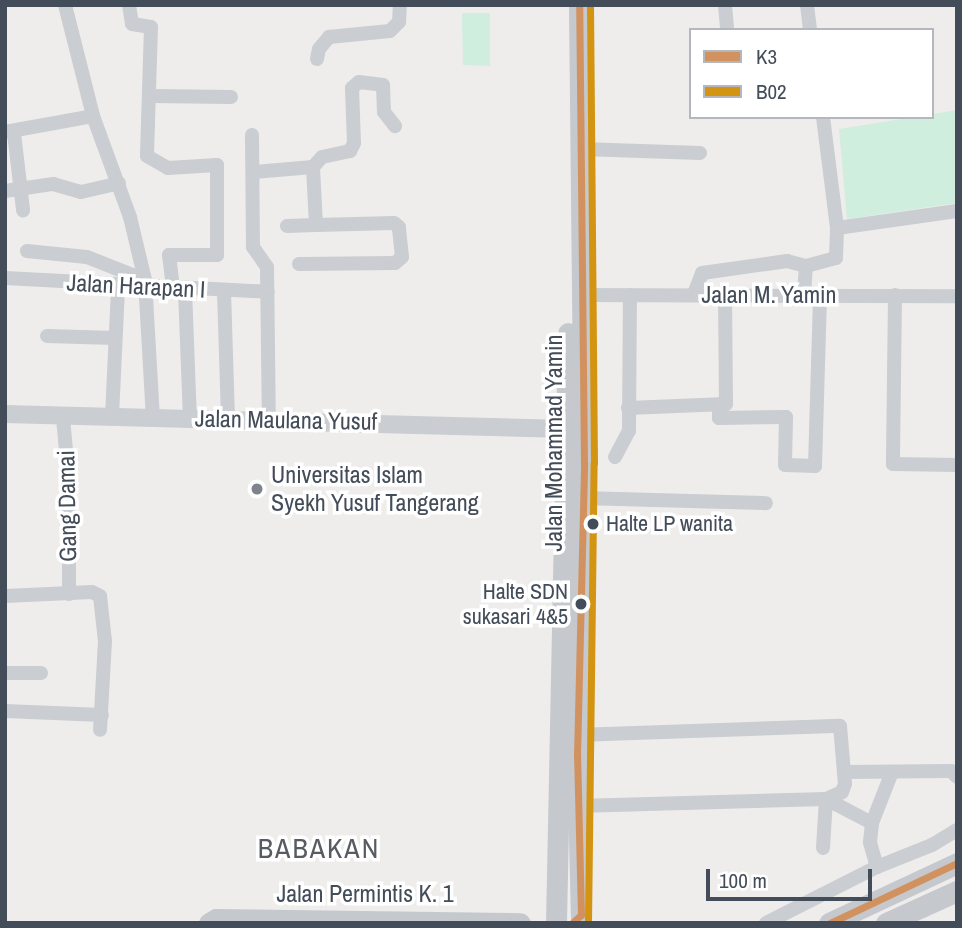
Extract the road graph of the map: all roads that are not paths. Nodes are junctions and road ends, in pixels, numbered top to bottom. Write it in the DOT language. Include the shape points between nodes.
graph roads {
  1 [pos="65,5"];
  2 [pos="129,5"];
  3 [pos="400,5"];
  4 [pos="566,5"];
  5 [pos="579,5"];
  6 [pos="725,5"];
  7 [pos="807,5"];
  8 [pos="727,28"];
  9 [pos="810,28"];
  10 [pos="317,59"];
  11 [pos="151,96"];
  12 [pos="231,97"];
  13 [pos="93,116"];
  14 [pos="823,119"];
  15 [pos="396,126"];
  16 [pos="10,132"];
  17 [pos="252,135"];
  18 [pos="582,149"];
  19 [pos="700,153"];
  20 [pos="313,167"];
  21 [pos="253,172"];
  22 [pos="119,183"];
  23 [pos="21,186"];
  24 [pos="5,191"];
  25 [pos="23,210"];
  26 [pos="957,211"];
  27 [pos="316,225"];
  28 [pos="287,226"];
  29 [pos="835,230"];
  30 [pos="27,251"];
  31 [pos="299,264"];
  32 [pos="806,265"];
  33 [pos="5,278"];
  34 [pos="145,284"];
  35 [pos="118,287"];
  36 [pos="179,289"];
  37 [pos="224,291"];
  38 [pos="268,292"];
  39 [pos="694,294"];
  40 [pos="725,294"];
  41 [pos="804,294"];
  42 [pos="820,294"];
  43 [pos="581,295"];
  44 [pos="630,295"];
  45 [pos="895,295"];
  46 [pos="957,296"];
  47 [pos="47,336"];
  48 [pos="115,338"];
  49 [pos="719,407"];
  50 [pos="628,408"];
  51 [pos="5,414"];
  52 [pos="112,416"];
  53 [pos="153,417"];
  54 [pos="63,418"];
  55 [pos="190,418"];
  56 [pos="228,419"];
  57 [pos="269,420"];
  58 [pos="566,429"];
  59 [pos="615,457"];
  60 [pos="957,465"];
  61 [pos="582,498"];
  62 [pos="766,503"];
  63 [pos="69,593"];
  64 [pos="5,596"];
  65 [pos="5,673"];
  66 [pos="41,673"];
  67 [pos="5,711"];
  68 [pos="102,715"];
  69 [pos="100,730"];
  70 [pos="578,734"];
  71 [pos="844,772"];
  72 [pos="892,772"];
  73 [pos="957,777"];
  74 [pos="826,799"];
  75 [pos="578,807"];
  76 [pos="872,823"];
  77 [pos="957,830"];
  78 [pos="823,848"];
  79 [pos="957,863"];
  80 [pos="877,867"];
  81 [pos="957,891"];
  82 [pos="791,917"];
  83 [pos="578,920"];
  84 [pos="209,923"];
  85 [pos="520,923"];
  86 [pos="556,923"];
  87 [pos="766,923"];
  88 [pos="829,923"];
  89 [pos="886,923"];
  1 -- 13 [label="street"];
  2 -- 11 [label="street" via="132,24 152,27"];
  3 -- 10 [label="street" via="399,22 390,31 329,37"];
  4 -- 58 [label="main road, Jalan Mohammad Yamin"];
  5 -- 18 [label="main road, Jalan Mohammad Yamin"];
  6 -- 8 [label="street"];
  7 -- 9 [label="street"];
  11 -- 12 [label="street" via="180,103"];
  11 -- 36 [label="street" via="144,151 149,159 167,167 217,165 217,255 169,255"];
  13 -- 16 [label="street"];
  13 -- 22 [label="street"];
  14 -- 29 [label="street"];
  15 -- 20 [label="street" via="384,112 383,85 355,83 354,148 322,157"];
  16 -- 23 [label="street"];
  17 -- 21 [label="street"];
  18 -- 19 [label="street"];
  18 -- 43 [label="main road, Jalan Mohammad Yamin"];
  20 -- 21 [label="street"];
  20 -- 27 [label="street"];
  21 -- 38 [label="street" via="253,247 267,262"];
  22 -- 23 [label="street" via="81,191 60,184"];
  22 -- 34 [label="street"];
  23 -- 24 [label="street"];
  23 -- 25 [label="street"];
  26 -- 29 [label="street"];
  27 -- 28 [label="street"];
  27 -- 31 [label="street" via="394,223 399,227 402,257 395,263"];
  29 -- 32 [label="street" via="836,258"];
  30 -- 34 [label="street" via="94,258"];
  32 -- 39 [label="street" via="787,261 702,274"];
  32 -- 41 [label="street"];
  33 -- 35 [label="street, Jalan Harapan I"];
  34 -- 35 [label="street, Jalan Harapan I"];
  34 -- 36 [label="street, Jalan Harapan I"];
  34 -- 53 [label="street"];
  35 -- 48 [label="street"];
  36 -- 37 [label="street, Jalan Harapan I"];
  36 -- 55 [label="street"];
  37 -- 38 [label="street, Jalan Harapan I"];
  37 -- 56 [label="street"];
  38 -- 57 [label="street"];
  39 -- 40 [label="street, Jalan M. Yamin"];
  39 -- 44 [label="street, Jalan M. Yamin"];
  40 -- 41 [label="street, Jalan M. Yamin"];
  40 -- 49 [label="street" via="727,401"];
  41 -- 42 [label="street, Jalan M. Yamin"];
  42 -- 45 [label="street, Jalan M. Yamin"];
  42 -- 49 [label="street" via="815,466 785,465 786,417 719,418"];
  43 -- 44 [label="street, Jalan M. Yamin"];
  43 -- 61 [label="main road, Jalan Mohammad Yamin"];
  44 -- 50 [label="street"];
  45 -- 46 [label="street, Jalan M. Yamin"];
  45 -- 60 [label="street" via="893,464"];
  47 -- 48 [label="street"];
  48 -- 52 [label="street"];
  49 -- 50 [label="street"];
  50 -- 59 [label="street" via="628,436"];
  51 -- 54 [label="street, Jalan Maulana Yusuf"];
  52 -- 53 [label="street, Jalan Maulana Yusuf"];
  52 -- 54 [label="street, Jalan Maulana Yusuf"];
  53 -- 55 [label="street, Jalan Maulana Yusuf"];
  54 -- 63 [label="street, Gang Damai" via="69,484"];
  55 -- 56 [label="street, Jalan Maulana Yusuf"];
  56 -- 57 [label="street, Jalan Maulana Yusuf"];
  57 -- 58 [label="street, Jalan Maulana Yusuf"];
  58 -- 86 [label="main road, Jalan Mohammad Yamin"];
  61 -- 62 [label="street"];
  61 -- 70 [label="main road, Jalan Mohammad Yamin"];
  63 -- 64 [label="street"];
  63 -- 68 [label="street" via="92,592 102,600 106,641"];
  65 -- 66 [label="street"];
  67 -- 68 [label="street"];
  68 -- 69 [label="street"];
  70 -- 71 [label="street" via="839,726"];
  70 -- 75 [label="main road, Jalan Mohammad Yamin"];
  71 -- 72 [label="street"];
  71 -- 74 [label="street" via="842,792"];
  72 -- 73 [label="street" via="951,771"];
  72 -- 76 [label="street"];
  74 -- 75 [label="street"];
  74 -- 76 [label="street"];
  74 -- 78 [label="street"];
  75 -- 83 [label="main road, Jalan Mohammad Yamin"];
  76 -- 80 [label="street" via="870,842"];
  77 -- 80 [label="street"];
  79 -- 88 [label="main road"];
  80 -- 82 [label="street"];
  81 -- 89 [label="main road"];
  82 -- 87 [label="street"];
  84 -- 85 [label="main road, Jalan Permintis K. 1" via="216,919"];
}
